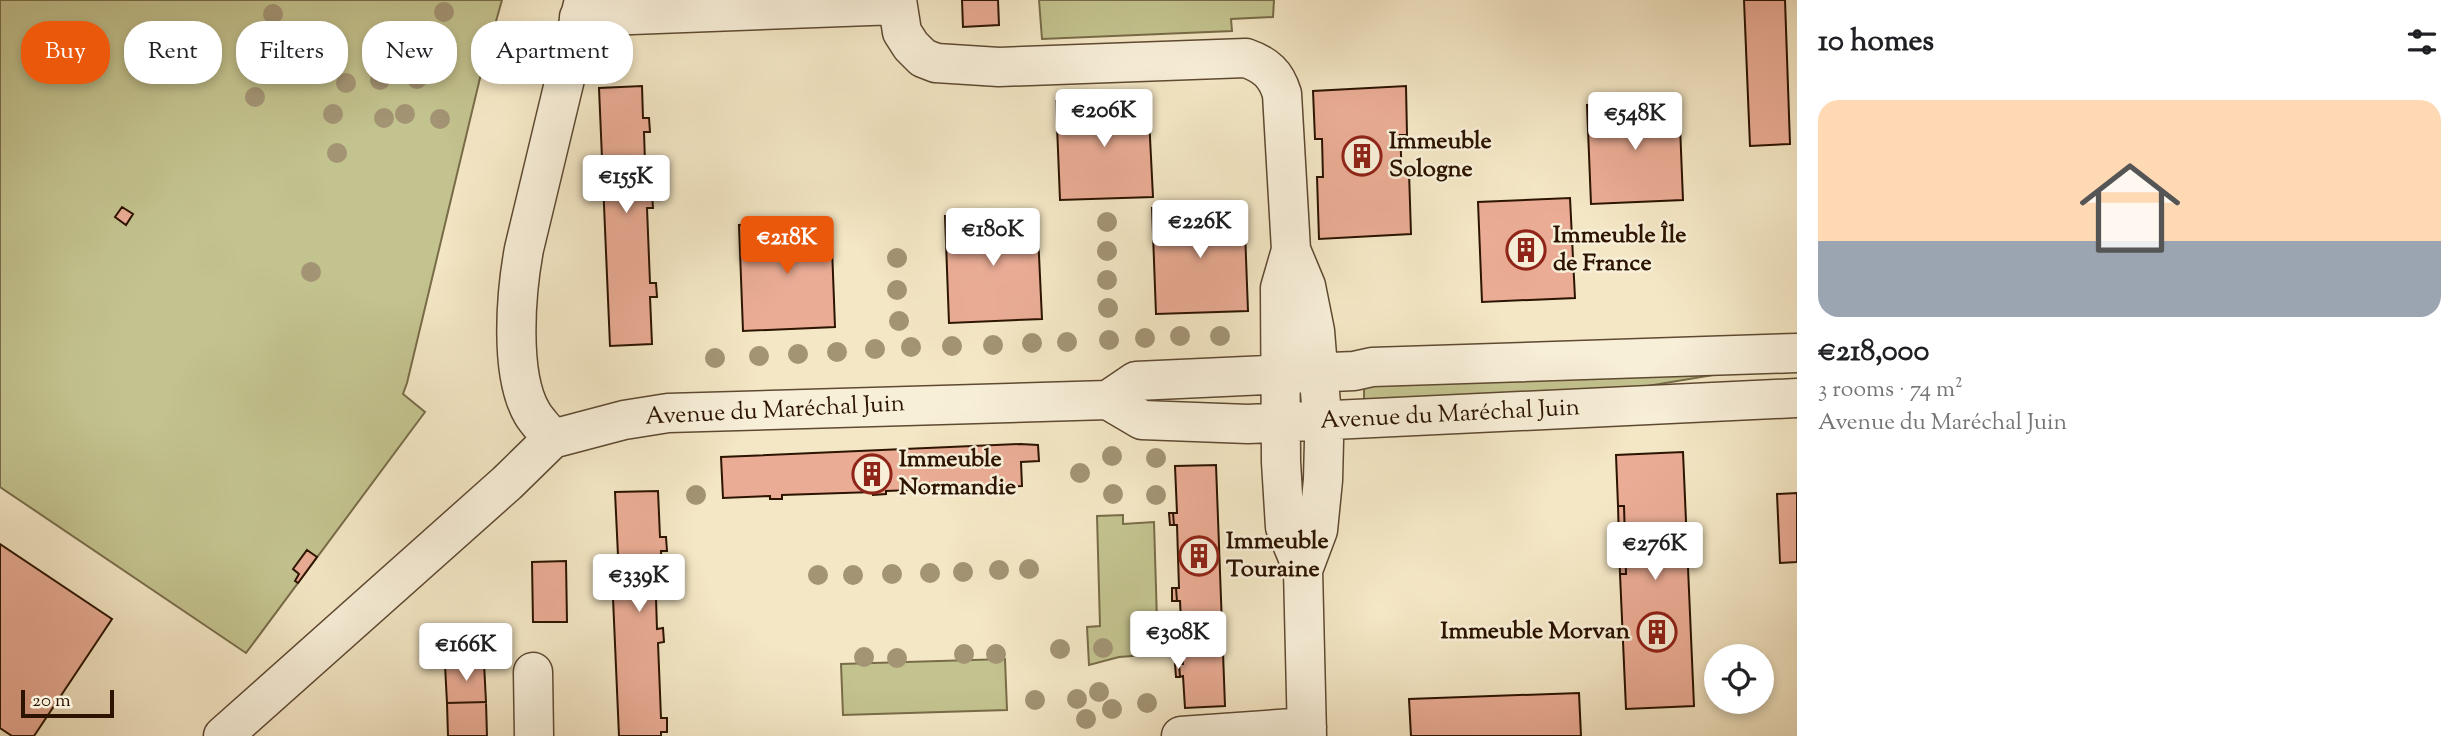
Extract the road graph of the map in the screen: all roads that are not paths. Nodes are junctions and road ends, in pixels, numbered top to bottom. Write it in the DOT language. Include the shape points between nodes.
graph roads {
  1 [pos="897,2"];
  2 [pos="581,9"];
  3 [pos="1797,353"];
  4 [pos="1300,374"];
  5 [pos="1797,398"];
  6 [pos="1108,400"];
  7 [pos="1322,421"];
  8 [pos="1281,423"];
  9 [pos="552,439"];
  10 [pos="1303,570"];
  11 [pos="533,673"];
  12 [pos="262,719"];
  13 [pos="1305,733"];
  14 [pos="223,736"];
  15 [pos="534,736"];
  16 [pos="1181,736"];
  1 -- 2 [label="street" via="624,16"];
  1 -- 4 [label="street" via="902,32 923,58 936,63 999,67 1246,58 1261,63 1278,80 1282,94 1291,250 1280,288"];
  2 -- 9 [label="street" via="524,249 515,317 521,378 531,411"];
  3 -- 4 [label="street, Avenue du Maréchal Juin" via="1372,367"];
  4 -- 6 [label="street, Avenue du Maréchal Juin" via="1136,382"];
  4 -- 7 [label="street"];
  4 -- 8 [label="street"];
  5 -- 7 [label="street, Avenue du Maréchal Juin"];
  6 -- 8 [label="street, Avenue du Maréchal Juin" via="1142,420"];
  6 -- 9 [label="street, Avenue du Maréchal Juin" via="668,413"];
  7 -- 8 [label="street, Avenue du Maréchal Juin"];
  7 -- 10 [label="street" via="1318,530"];
  8 -- 10 [label="street" via="1285,527"];
  9 -- 12 [label="street, Avenue du Maréchal Juin"];
  10 -- 13 [label="street"];
  11 -- 15 [label="street"];
  12 -- 14 [label="street, Avenue du Maréchal Juin"];
  13 -- 16 [label="street"];
}
